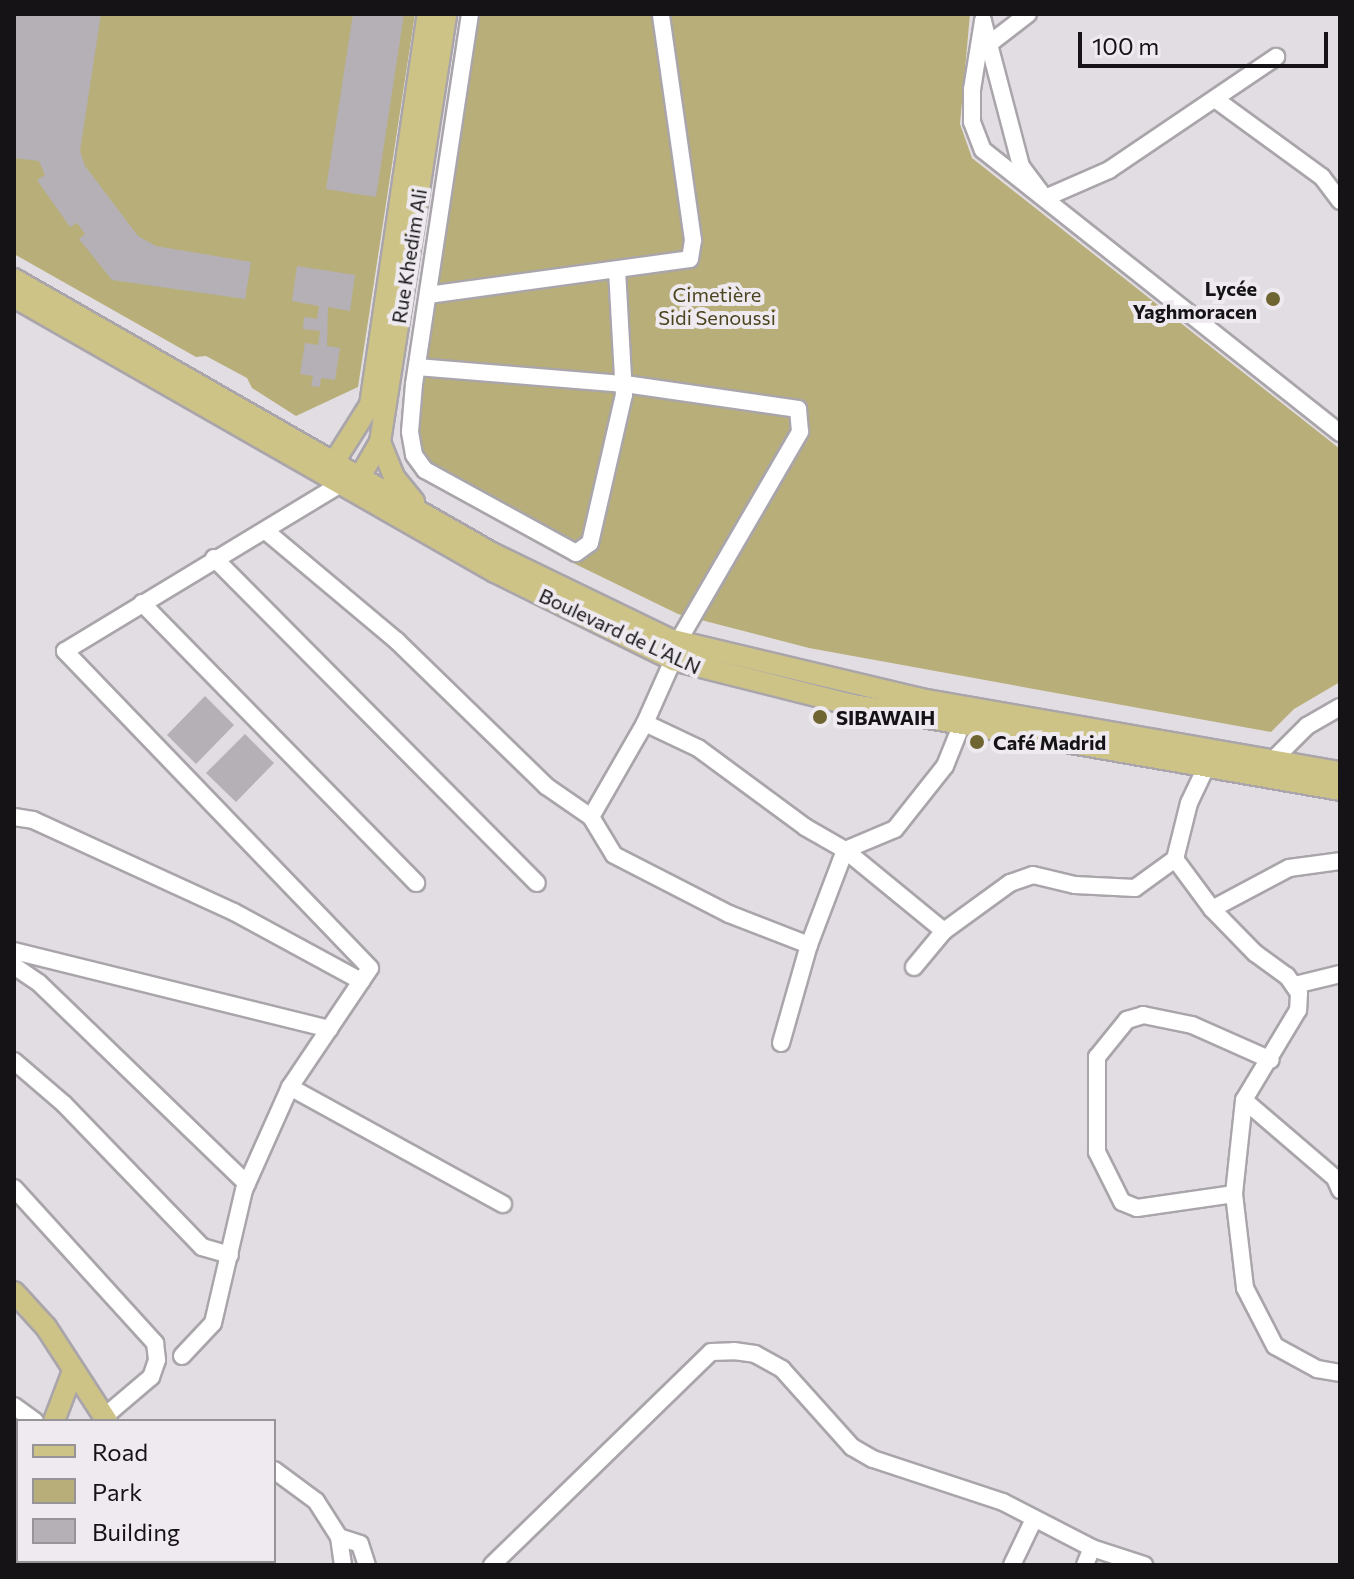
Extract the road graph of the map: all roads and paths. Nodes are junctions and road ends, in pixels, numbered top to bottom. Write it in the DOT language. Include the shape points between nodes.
graph roads {
  1 [pos="428,14"];
  2 [pos="446,14"];
  3 [pos="470,14"];
  4 [pos="661,14"];
  5 [pos="1028,14"];
  6 [pos="983,17"];
  7 [pos="989,44"];
  8 [pos="1276,57"];
  9 [pos="1215,99"];
  10 [pos="1338,194"];
  11 [pos="1045,198"];
  12 [pos="617,271"];
  13 [pos="14,279"];
  14 [pos="428,295"];
  15 [pos="14,297"];
  16 [pos="417,367"];
  17 [pos="625,384"];
  18 [pos="255,426"];
  19 [pos="1340,433"];
  20 [pos="380,442"];
  21 [pos="343,478"];
  22 [pos="425,514"];
  23 [pos="267,532"];
  24 [pos="214,558"];
  25 [pos="142,603"];
  26 [pos="676,651"];
  27 [pos="1340,707"];
  28 [pos="965,716"];
  29 [pos="645,723"];
  30 [pos="1210,759"];
  31 [pos="1274,759"];
  32 [pos="1340,772"];
  33 [pos="1340,790"];
  34 [pos="14,817"];
  35 [pos="591,817"];
  36 [pos="845,850"];
  37 [pos="1175,859"];
  38 [pos="1340,861"];
  39 [pos="416,883"];
  40 [pos="537,883"];
  41 [pos="1212,909"];
  42 [pos="944,931"];
  43 [pos="809,945"];
  44 [pos="14,951"];
  45 [pos="14,966"];
  46 [pos="914,967"];
  47 [pos="1340,974"];
  48 [pos="361,981"];
  49 [pos="1295,985"];
  50 [pos="329,1029"];
  51 [pos="781,1043"];
  52 [pos="1271,1060"];
  53 [pos="14,1061"];
  54 [pos="290,1087"];
  55 [pos="1244,1100"];
  56 [pos="247,1184"];
  57 [pos="14,1188"];
  58 [pos="1340,1190"];
  59 [pos="1234,1194"];
  60 [pos="503,1204"];
  61 [pos="230,1255"];
  62 [pos="14,1292"];
  63 [pos="14,1311"];
  64 [pos="46,1327"];
  65 [pos="182,1356"];
  66 [pos="73,1371"];
  67 [pos="1340,1373"];
  68 [pos="14,1406"];
  69 [pos="32,1419"];
  70 [pos="55,1419"];
  71 [pos="106,1419"];
  72 [pos="276,1471"];
  73 [pos="1034,1519"];
  74 [pos="339,1537"];
  75 [pos="1092,1548"];
  76 [pos="343,1565"];
  77 [pos="367,1565"];
  78 [pos="492,1565"];
  79 [pos="1012,1565"];
  80 [pos="1085,1565"];
  81 [pos="1144,1565"];
  1 -- 21 [label="main road, Rue Khedim Ali" via="370,405"];
  2 -- 20 [label="main road, Rue Khedim Ali"];
  3 -- 14 [label="street"];
  4 -- 12 [label="street" via="692,255 680,264"];
  5 -- 7 [label="street"];
  6 -- 7 [label="street"];
  6 -- 11 [label="street" via="972,122 983,150"];
  7 -- 11 [label="street" via="1021,166"];
  8 -- 9 [label="street"];
  9 -- 10 [label="street"];
  9 -- 11 [label="street" via="1109,170"];
  11 -- 19 [label="street"];
  12 -- 14 [label="street"];
  12 -- 17 [label="street"];
  13 -- 18 [label="main road, Boulevard de L'ALN"];
  14 -- 16 [label="street"];
  15 -- 18 [label="main road, Boulevard de L'ALN"];
  16 -- 17 [label="street"];
  16 -- 17 [label="street" via="410,432 414,455 425,470 576,553 590,543"];
  17 -- 26 [label="street" via="798,409 800,432"];
  18 -- 21 [label="main road, Boulevard de L'ALN"];
  20 -- 21 [label="main road, Rue Khedim Ali"];
  20 -- 22 [label="main road" via="394,477"];
  21 -- 22 [label="main road, Boulevard de L'ALN"];
  21 -- 23 [label="street"];
  21 -- 26 [label="main road, Boulevard de L'ALN" via="495,572"];
  22 -- 26 [label="main road, Boulevard de L'ALN"];
  23 -- 24 [label="street"];
  23 -- 35 [label="street" via="397,641 546,786"];
  24 -- 25 [label="street"];
  24 -- 40 [label="street"];
  25 -- 39 [label="street"];
  25 -- 48 [label="street" via="65,651 370,968"];
  26 -- 28 [label="main road, Boulevard de L'ALN"];
  26 -- 29 [label="street"];
  27 -- 31 [label="street" via="1307,726"];
  28 -- 30 [label="main road, Boulevard de L'ALN"];
  28 -- 36 [label="street" via="945,766 895,829"];
  29 -- 35 [label="street"];
  29 -- 36 [label="street" via="698,748"];
  30 -- 31 [label="main road, Boulevard de L'ALN"];
  30 -- 33 [label="main road, Boulevard de L'ALN"];
  30 -- 37 [label="street" via="1189,803"];
  31 -- 32 [label="main road, Boulevard de L'ALN"];
  34 -- 48 [label="street" via="33,820 234,912"];
  35 -- 43 [label="street" via="614,855 729,914"];
  36 -- 42 [label="street"];
  36 -- 43 [label="street"];
  37 -- 41 [label="street"];
  37 -- 42 [label="street" via="1135,888 1075,885 1033,875 1010,883"];
  38 -- 41 [label="street" via="1289,868"];
  41 -- 49 [label="street"];
  42 -- 46 [label="street"];
  43 -- 51 [label="street"];
  44 -- 50 [label="street"];
  45 -- 56 [label="street" via="39,983"];
  47 -- 49 [label="street"];
  48 -- 50 [label="street"];
  49 -- 52 [label="street" via="1298,1010"];
  50 -- 54 [label="street"];
  52 -- 55 [label="street"];
  52 -- 59 [label="street" via="1192,1025 1143,1015 1127,1020 1097,1057 1097,1152 1122,1202 1137,1208"];
  53 -- 61 [label="street" via="64,1104 202,1247"];
  54 -- 56 [label="street"];
  54 -- 60 [label="street"];
  55 -- 58 [label="street" via="1335,1178"];
  55 -- 59 [label="street"];
  56 -- 61 [label="street"];
  57 -- 71 [label="street" via="155,1343 151,1377"];
  59 -- 67 [label="street" via="1245,1288 1265,1330 1275,1346 1293,1358"];
  61 -- 65 [label="street" via="213,1323"];
  62 -- 64 [label="main road"];
  63 -- 64 [label="street"];
  64 -- 66 [label="main road"];
  66 -- 70 [label="main road"];
  66 -- 71 [label="main road"];
  68 -- 69 [label="street"];
  72 -- 74 [label="street" via="316,1501"];
  73 -- 75 [label="street"];
  73 -- 78 [label="street" via="1003,1502 873,1459 852,1447 782,1369 755,1354 711,1352"];
  73 -- 79 [label="street"];
  74 -- 76 [label="street"];
  74 -- 77 [label="street" via="360,1544"];
  75 -- 80 [label="street"];
  75 -- 81 [label="street"];
}
